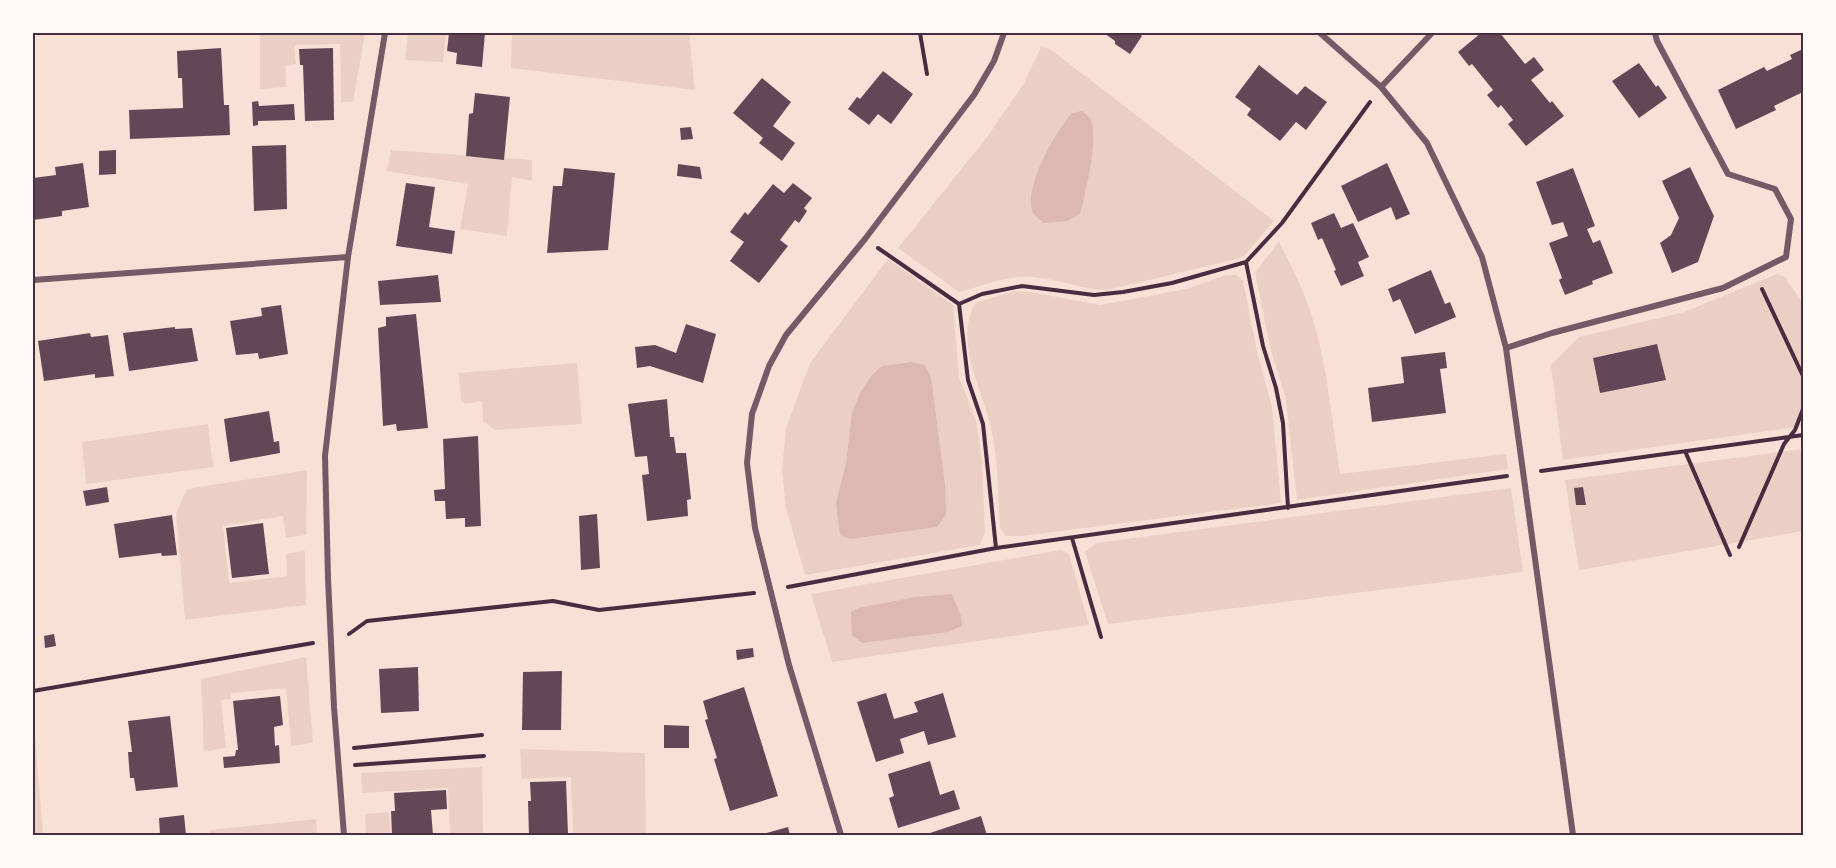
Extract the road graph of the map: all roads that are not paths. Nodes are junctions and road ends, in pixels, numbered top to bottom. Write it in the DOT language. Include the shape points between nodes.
graph roads {
  1 [pos="385,33"];
  2 [pos="1004,33"];
  3 [pos="1320,33"];
  4 [pos="1432,33"];
  5 [pos="1655,33"];
  6 [pos="1381,87"];
  7 [pos="348,257"];
  8 [pos="33,280"];
  9 [pos="1506,348"];
  10 [pos="345,835"];
  11 [pos="841,835"];
  12 [pos="1573,835"];
  1 -- 7 [label="street"];
  2 -- 11 [label="street" via="974,94 865,239 786,335 769,366 752,414 747,463 755,528 789,665"];
  3 -- 6 [label="street"];
  4 -- 6 [label="street"];
  5 -- 9 [label="street" via="1728,174 1775,189 1791,219 1786,256 1723,288"];
  6 -- 9 [label="street" via="1427,143 1482,257"];
  7 -- 8 [label="street"];
  7 -- 10 [label="street" via="325,456 331,641"];
  9 -- 12 [label="street"];
}
